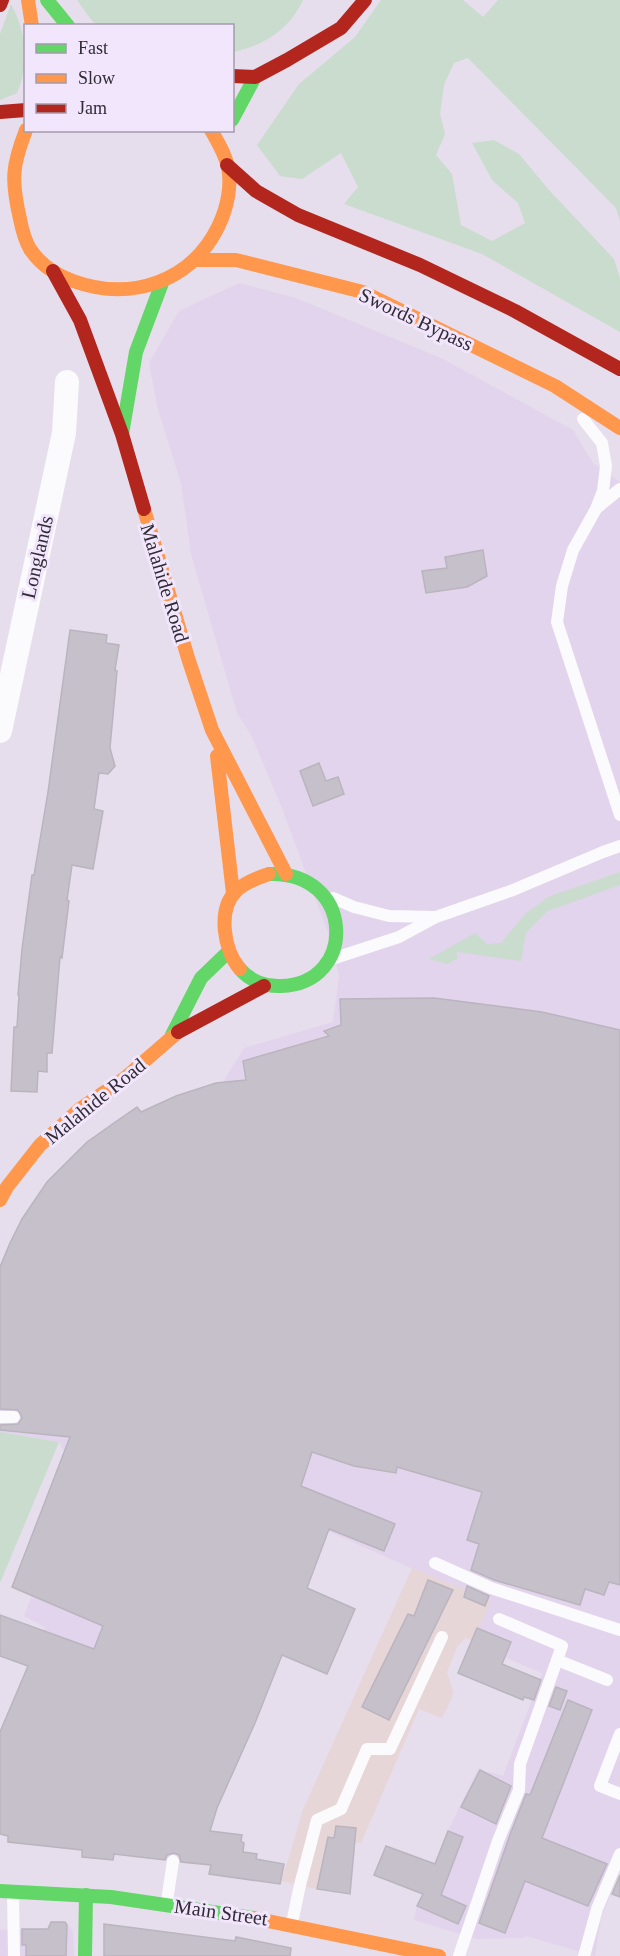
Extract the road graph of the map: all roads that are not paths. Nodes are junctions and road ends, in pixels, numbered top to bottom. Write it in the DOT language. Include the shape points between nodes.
graph roads {
  1 [pos="2,0"];
  2 [pos="28,0"];
  3 [pos="47,0"];
  4 [pos="365,0"];
  5 [pos="0,5"];
  6 [pos="32,24"];
  7 [pos="66,24"];
  8 [pos="234,76"];
  9 [pos="255,77"];
  10 [pos="24,111"];
  11 [pos="0,112"];
  12 [pos="234,116"];
  13 [pos="25,132"];
  14 [pos="212,132"];
  15 [pos="227,132"];
  16 [pos="221,147"];
  17 [pos="227,165"];
  18 [pos="9,231"];
  19 [pos="26,241"];
  20 [pos="195,260"];
  21 [pos="52,271"];
  22 [pos="162,283"];
  23 [pos="620,369"];
  24 [pos="67,382"];
  25 [pos="555,386"];
  26 [pos="620,428"];
  27 [pos="122,434"];
  28 [pos="620,489"];
  29 [pos="596,509"];
  30 [pos="212,730"];
  31 [pos="0,731"];
  32 [pos="620,815"];
  33 [pos="620,846"];
  34 [pos="286,874"];
  35 [pos="233,893"];
  36 [pos="323,893"];
  37 [pos="436,917"];
  38 [pos="227,953"];
  39 [pos="331,959"];
  40 [pos="264,986"];
  41 [pos="172,1035"];
  42 [pos="0,1200"];
  43 [pos="0,1417"];
  44 [pos="14,1417"];
  45 [pos="435,1563"];
  46 [pos="499,1619"];
  47 [pos="620,1630"];
  48 [pos="441,1637"];
  49 [pos="556,1660"];
  50 [pos="607,1680"];
  51 [pos="620,1734"];
  52 [pos="620,1794"];
  53 [pos="620,1854"];
  54 [pos="173,1861"];
  55 [pos="6,1892"];
  56 [pos="86,1895"];
  57 [pos="167,1905"];
  58 [pos="292,1923"];
  59 [pos="379,1950"];
  60 [pos="14,1956"];
  61 [pos="86,1956"];
  62 [pos="439,1956"];
  63 [pos="459,1956"];
  64 [pos="584,1956"];
  1 -- 5 [label="main road"];
  2 -- 6 [label="main road"];
  3 -- 7 [label="main road"];
  4 -- 9 [label="main road" via="341,28"];
  8 -- 9 [label="main road"];
  9 -- 12 [label="main road"];
  10 -- 11 [label="main road"];
  13 -- 19 [label="main road" via="16,156 13,191"];
  14 -- 16 [label="main road"];
  15 -- 16 [label="main road"];
  16 -- 17 [label="main road"];
  17 -- 20 [label="main road" via="227,204 219,229"];
  17 -- 23 [label="main road" via="256,191 298,215 420,265"];
  18 -- 19 [label="main road"];
  19 -- 21 [label="main road"];
  20 -- 22 [label="main road"];
  20 -- 25 [label="main road, Swords Bypass" via="236,260 363,292"];
  21 -- 22 [label="main road" via="79,284 106,290 132,290"];
  21 -- 27 [label="main road, Malahide Road" via="80,320"];
  22 -- 27 [label="main road, Malahide Road" via="136,351"];
  24 -- 31 [label="street, Longlands" via="64,433"];
  25 -- 26 [label="main road, Swords Bypass"];
  25 -- 29 [label="lane" via="602,443 606,466"];
  27 -- 30 [label="main road, Malahide Road"];
  28 -- 29 [label="lane"];
  29 -- 32 [label="lane" via="573,550 557,622"];
  30 -- 34 [label="main road, Malahide Road"];
  30 -- 35 [label="main road, Malahide Road"];
  33 -- 37 [label="lane"];
  34 -- 35 [label="main road" via="269,874"];
  34 -- 36 [label="main road" via="300,877"];
  35 -- 38 [label="main road" via="223,922"];
  36 -- 37 [label="lane" via="354,907 389,916"];
  36 -- 39 [label="main road" via="336,920"];
  37 -- 39 [label="lane" via="399,937"];
  38 -- 40 [label="main road" via="238,969"];
  38 -- 41 [label="main road, Malahide Road" via="201,978"];
  39 -- 40 [label="main road" via="298,985"];
  40 -- 41 [label="main road, Malahide Road"];
  41 -- 42 [label="main road, Malahide Road" via="40,1145"];
  43 -- 44 [label="lane"];
  45 -- 47 [label="lane" via="491,1588"];
  46 -- 49 [label="lane" via="562,1646"];
  48 -- 58 [label="lane" via="390,1749 367,1749 341,1809 317,1820"];
  49 -- 50 [label="lane"];
  49 -- 63 [label="lane" via="520,1764 519,1790"];
  51 -- 52 [label="lane" via="600,1786"];
  53 -- 64 [label="lane" via="597,1909"];
  54 -- 57 [label="lane"];
  55 -- 56 [label="main road, Main Street"];
  55 -- 60 [label="lane"];
  56 -- 57 [label="main road, Main Street"];
  56 -- 61 [label="main road"];
  57 -- 58 [label="main road, Main Street"];
  58 -- 59 [label="main road, Main Street"];
  59 -- 62 [label="main road, Main Street"];
}
